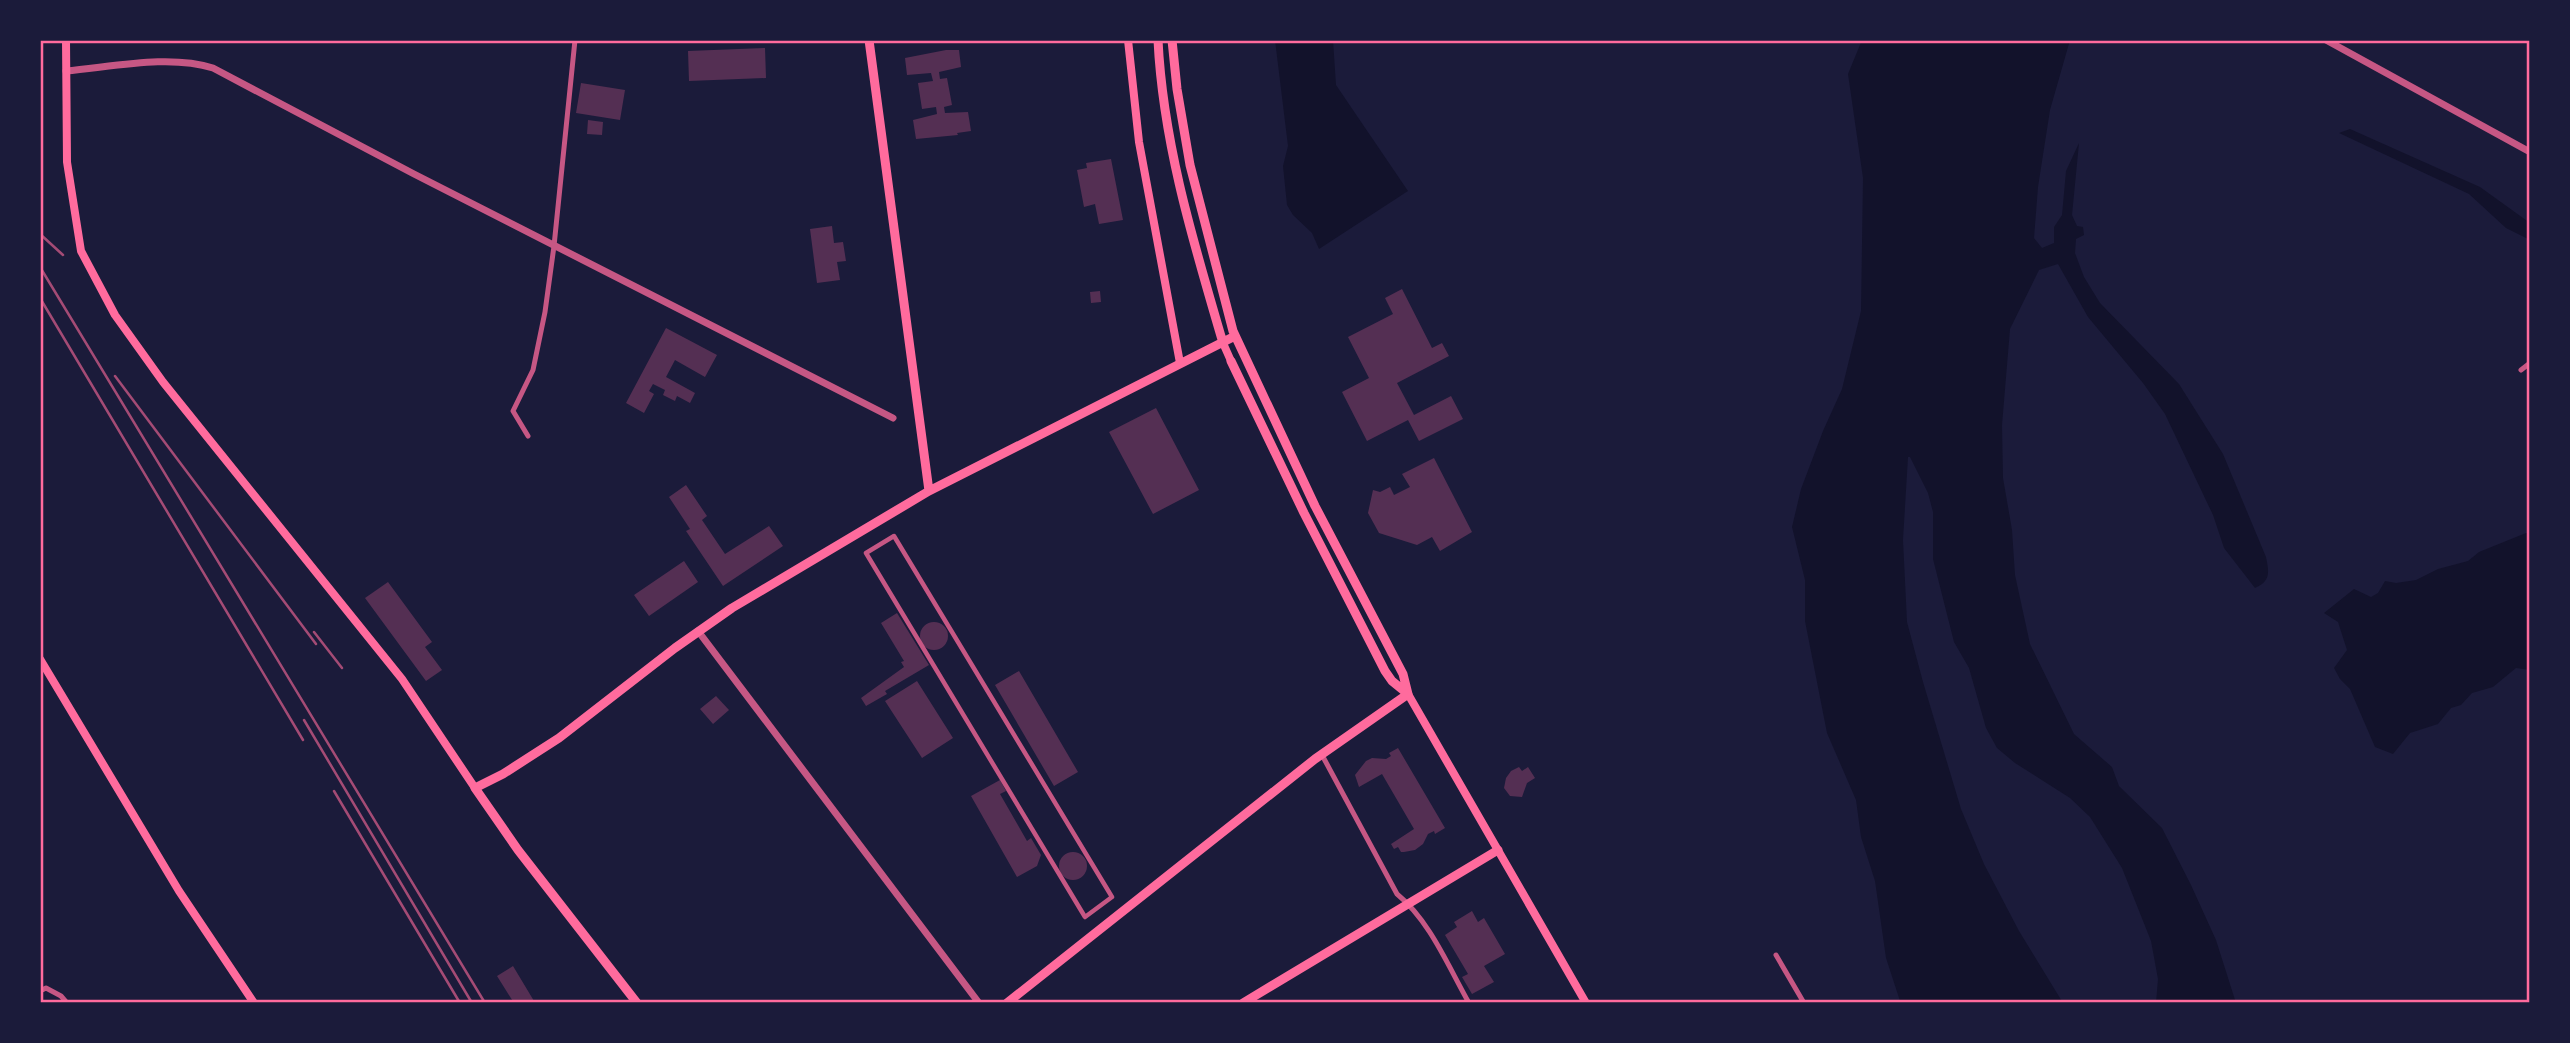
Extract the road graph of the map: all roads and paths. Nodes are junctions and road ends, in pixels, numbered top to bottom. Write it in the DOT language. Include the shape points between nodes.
graph roads {
  1 [pos="66,40"];
  2 [pos="575,40"];
  3 [pos="869,40"];
  4 [pos="1128,40"];
  5 [pos="1158,40"];
  6 [pos="1172,40"];
  7 [pos="2326,40"];
  8 [pos="66,71"];
  9 [pos="2530,152"];
  10 [pos="554,246"];
  11 [pos="1235,336"];
  12 [pos="1223,343"];
  13 [pos="1231,361"];
  14 [pos="1180,363"];
  15 [pos="2530,363"];
  16 [pos="2521,370"];
  17 [pos="892,418"];
  18 [pos="528,436"];
  19 [pos="929,491"];
  20 [pos="698,631"];
  21 [pos="40,659"];
  22 [pos="1408,694"];
  23 [pos="1322,755"];
  24 [pos="475,788"];
  25 [pos="1498,850"];
  26 [pos="1112,897"];
  27 [pos="1408,904"];
  28 [pos="1776,955"];
  29 [pos="40,991"];
  30 [pos="67,1003"];
  31 [pos="254,1003"];
  32 [pos="637,1003"];
  33 [pos="979,1003"];
  34 [pos="1007,1003"];
  35 [pos="1243,1003"];
  36 [pos="1469,1003"];
  37 [pos="1586,1003"];
  38 [pos="1804,1003"];
  1 -- 8 [label="main road"];
  2 -- 10 [label="street"];
  3 -- 19 [label="main road"];
  4 -- 14 [label="main road" via="1139,142"];
  5 -- 12 [label="main road" via="1175,167"];
  6 -- 11 [label="main road" via="1190,165"];
  7 -- 9 [label="street"];
  8 -- 10 [label="street" via="174,61 213,68"];
  8 -- 24 [label="main road" via="68,162 81,251 115,315 163,382 402,678"];
  10 -- 17 [label="street"];
  10 -- 18 [label="street" via="533,370 513,411"];
  11 -- 12 [label="main road"];
  11 -- 22 [label="main road" via="1315,506 1403,674"];
  12 -- 13 [label="main road"];
  12 -- 14 [label="main road"];
  13 -- 22 [label="main road" via="1385,671"];
  14 -- 19 [label="main road"];
  15 -- 16 [label="street"];
  19 -- 20 [label="main road"];
  20 -- 24 [label="main road" via="559,737"];
  20 -- 33 [label="street"];
  21 -- 31 [label="main road" via="179,891"];
  22 -- 23 [label="main road"];
  22 -- 25 [label="main road"];
  23 -- 27 [label="street" via="1397,894"];
  23 -- 34 [label="main road"];
  24 -- 32 [label="main road"];
  25 -- 27 [label="main road"];
  25 -- 37 [label="main road"];
  26 -- 26 [label="street" via="1085,917 866,552 894,536"];
  27 -- 35 [label="main road"];
  27 -- 36 [label="street" via="1428,929"];
  28 -- 38 [label="street"];
  29 -- 30 [label="street" via="46,988"];
}
